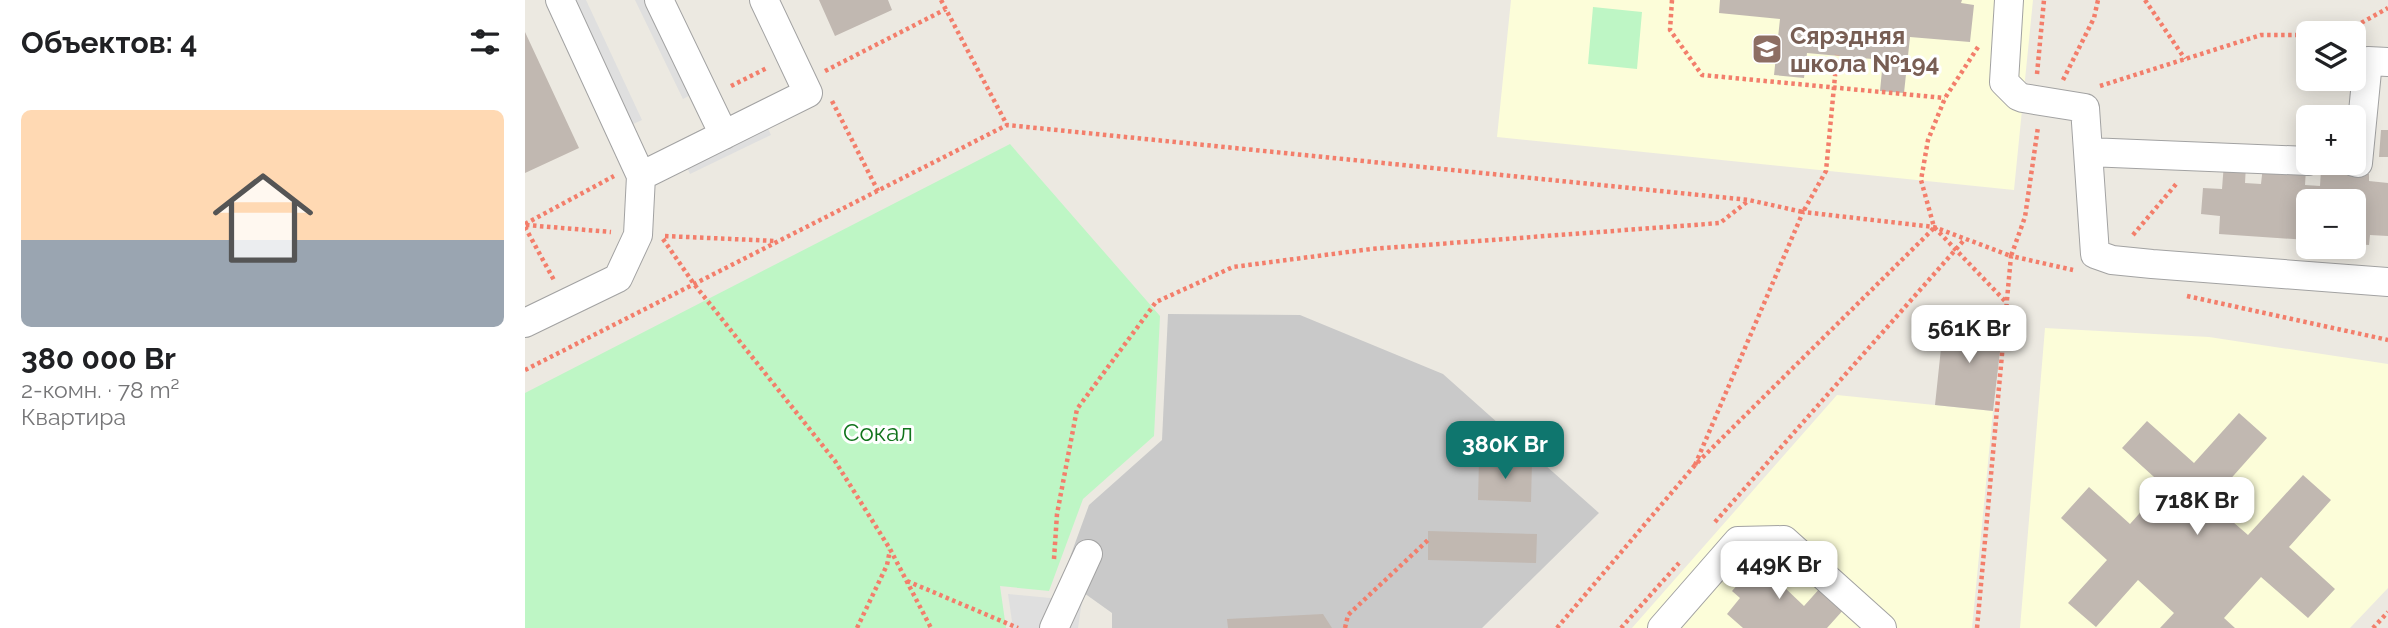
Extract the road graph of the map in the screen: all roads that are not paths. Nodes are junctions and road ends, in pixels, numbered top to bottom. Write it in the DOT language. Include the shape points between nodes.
graph roads {
  1 [pos="560,0"];
  2 [pos="659,0"];
  3 [pos="764,0"];
  4 [pos="2008,0"];
  5 [pos="2388,62"];
  6 [pos="2364,105"];
  7 [pos="724,135"];
  8 [pos="2088,152"];
  9 [pos="2296,160"];
  10 [pos="641,177"];
  11 [pos="2388,282"];
  12 [pos="525,323"];
  13 [pos="1088,554"];
  14 [pos="1054,628"];
  15 [pos="1662,628"];
  16 [pos="1882,628"];
  1 -- 10 [label="lane"];
  2 -- 7 [label="lane"];
  3 -- 7 [label="lane" via="809,93"];
  4 -- 8 [label="lane" via="2004,82 2018,96 2085,108"];
  5 -- 6 [label="lane" via="2368,61"];
  7 -- 10 [label="lane"];
  8 -- 9 [label="lane"];
  8 -- 11 [label="lane" via="2095,254 2112,260"];
  10 -- 12 [label="lane" via="638,235 618,278"];
  13 -- 14 [label="lane"];
  15 -- 16 [label="lane" via="1738,541 1784,540"];
}
